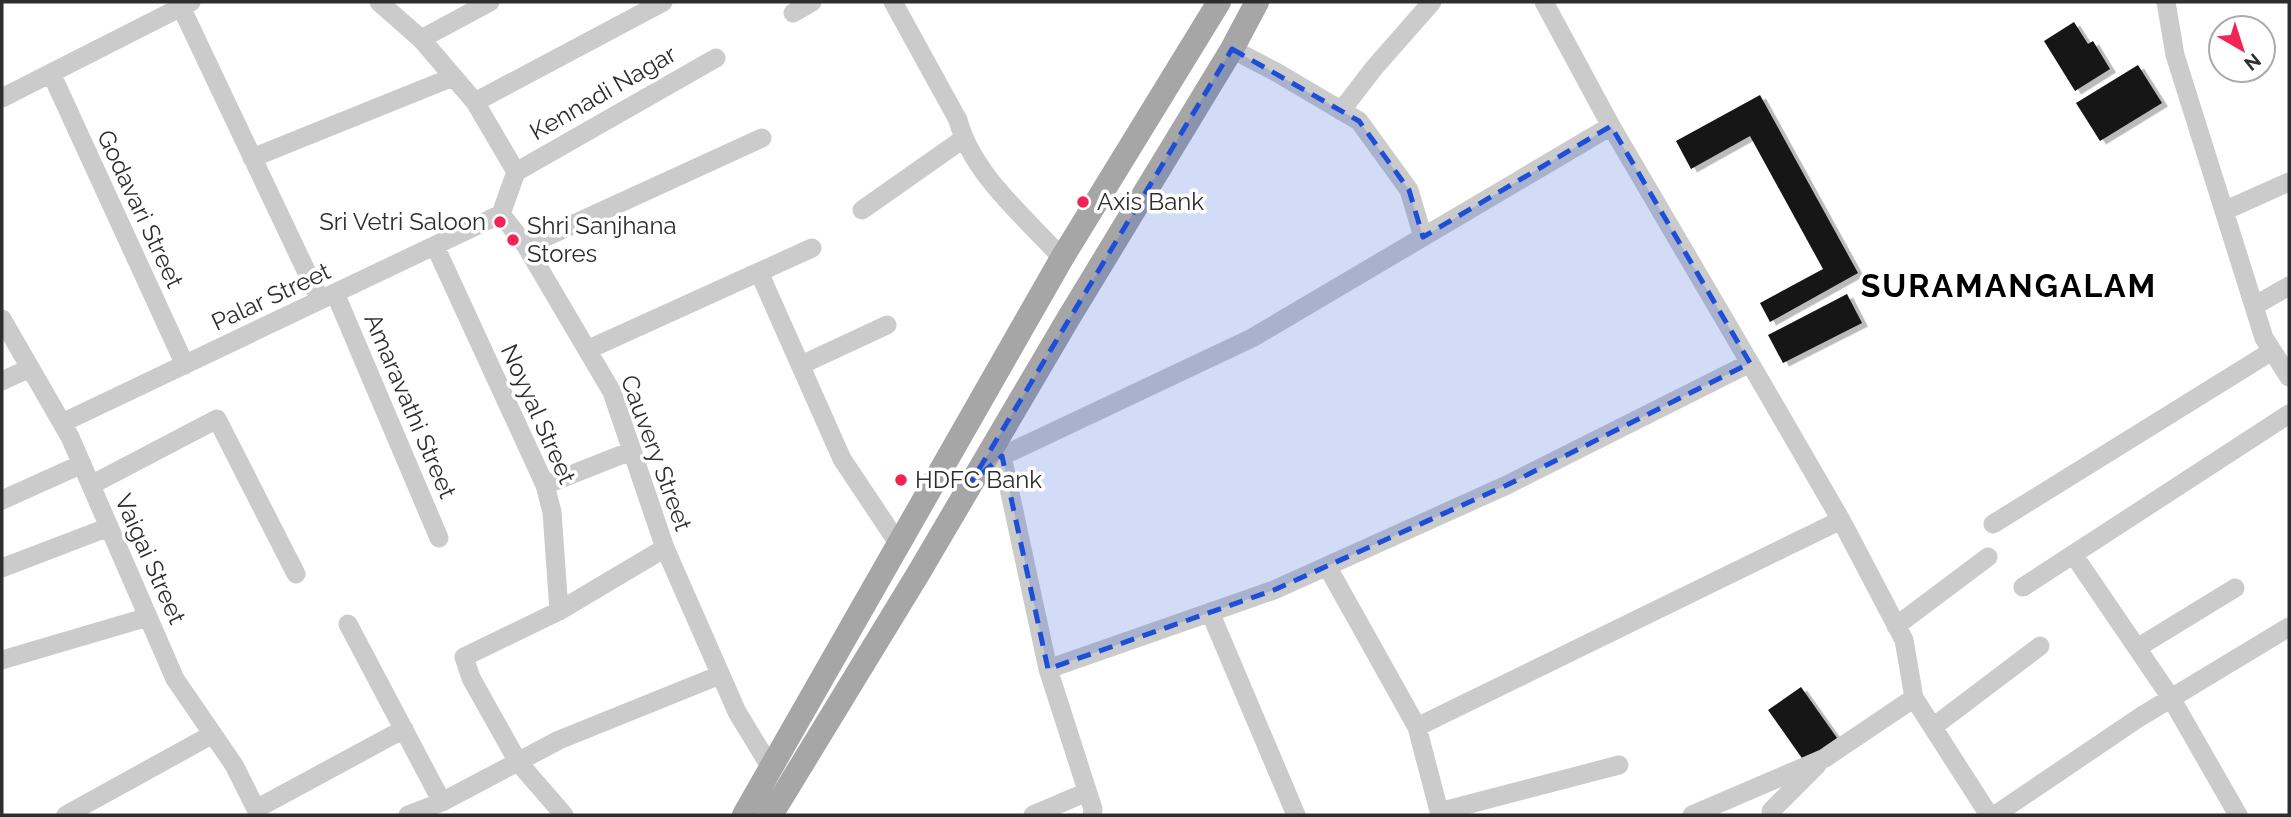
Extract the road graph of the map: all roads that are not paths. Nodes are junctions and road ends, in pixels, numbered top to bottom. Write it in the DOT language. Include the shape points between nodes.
graph roads {
  1 [pos="379,2"];
  2 [pos="490,2"];
  3 [pos="663,2"];
  4 [pos="812,2"];
  5 [pos="893,2"];
  6 [pos="1219,2"];
  7 [pos="1257,2"];
  8 [pos="1432,2"];
  9 [pos="1544,2"];
  10 [pos="2172,3"];
  11 [pos="187,5"];
  12 [pos="793,13"];
  13 [pos="421,39"];
  14 [pos="1232,49"];
  15 [pos="716,58"];
  16 [pos="51,73"];
  17 [pos="453,77"];
  18 [pos="2,98"];
  19 [pos="475,102"];
  20 [pos="1341,111"];
  21 [pos="1611,126"];
  22 [pos="762,138"];
  23 [pos="963,139"];
  24 [pos="253,158"];
  25 [pos="516,172"];
  26 [pos="2289,182"];
  27 [pos="862,210"];
  28 [pos="2224,211"];
  29 [pos="501,214"];
  30 [pos="1423,237"];
  31 [pos="435,246"];
  32 [pos="526,246"];
  33 [pos="811,248"];
  34 [pos="1062,258"];
  35 [pos="760,272"];
  36 [pos="2289,286"];
  37 [pos="327,297"];
  38 [pos="2254,306"];
  39 [pos="2,319"];
  40 [pos="887,325"];
  41 [pos="587,350"];
  42 [pos="2272,351"];
  43 [pos="1750,363"];
  44 [pos="185,365"];
  45 [pos="801,365"];
  46 [pos="30,368"];
  47 [pos="2289,377"];
  48 [pos="2,381"];
  49 [pos="2289,414"];
  50 [pos="62,423"];
  51 [pos="631,451"];
  52 [pos="949,455"];
  53 [pos="1002,456"];
  54 [pos="82,464"];
  55 [pos="973,478"];
  56 [pos="91,485"];
  57 [pos="545,485"];
  58 [pos="2,500"];
  59 [pos="1841,520"];
  60 [pos="1993,524"];
  61 [pos="109,527"];
  62 [pos="439,538"];
  63 [pos="898,543"];
  64 [pos="665,548"];
  65 [pos="2073,554"];
  66 [pos="1988,557"];
  67 [pos="1327,566"];
  68 [pos="2,568"];
  69 [pos="296,573"];
  70 [pos="2023,587"];
  71 [pos="2235,588"];
  72 [pos="559,611"];
  73 [pos="1210,612"];
  74 [pos="148,617"];
  75 [pos="348,624"];
  76 [pos="1896,626"];
  77 [pos="2289,626"];
  78 [pos="2040,646"];
  79 [pos="2137,648"];
  80 [pos="2,660"];
  81 [pos="1048,669"];
  82 [pos="720,674"];
  83 [pos="1914,698"];
  84 [pos="2171,698"];
  85 [pos="1417,727"];
  86 [pos="1933,727"];
  87 [pos="404,729"];
  88 [pos="213,734"];
  89 [pos="1825,758"];
  90 [pos="519,762"];
  91 [pos="1619,765"];
  92 [pos="771,768"];
  93 [pos="1087,792"];
  94 [pos="442,802"];
  95 [pos="2020,808"];
  96 [pos="257,812"];
  97 [pos="1440,814"];
  98 [pos="65,815"];
  99 [pos="408,815"];
  100 [pos="564,815"];
  101 [pos="744,815"];
  102 [pos="771,815"];
  103 [pos="1033,815"];
  104 [pos="1093,815"];
  105 [pos="1296,815"];
  106 [pos="1692,815"];
  107 [pos="1772,815"];
  108 [pos="1992,815"];
  109 [pos="2238,815"];
  1 -- 13 [label="street"];
  2 -- 13 [label="street"];
  3 -- 19 [label="street"];
  4 -- 12 [label="street"];
  5 -- 23 [label="street" via="958,120"];
  6 -- 34 [label="main road"];
  7 -- 14 [label="main road"];
  8 -- 20 [label="street"];
  9 -- 21 [label="street"];
  10 -- 28 [label="street" via="2175,55"];
  11 -- 16 [label="street"];
  11 -- 24 [label="street, Amaravathi Street"];
  13 -- 17 [label="street"];
  14 -- 20 [label="street"];
  14 -- 55 [label="main road"];
  15 -- 25 [label="street, Kennadi Nagar"];
  16 -- 18 [label="street"];
  16 -- 44 [label="street, Godavari Street"];
  17 -- 19 [label="street"];
  17 -- 24 [label="street"];
  19 -- 25 [label="street"];
  20 -- 30 [label="street" via="1359,121 1409,190"];
  21 -- 30 [label="street"];
  21 -- 43 [label="street"];
  22 -- 32 [label="street"];
  23 -- 27 [label="street"];
  23 -- 34 [label="street" via="992,182"];
  24 -- 37 [label="street, Amaravathi Street"];
  25 -- 29 [label="street"];
  26 -- 28 [label="street"];
  28 -- 38 [label="street"];
  29 -- 31 [label="street, Palar Street"];
  29 -- 32 [label="street, Cauvery Street"];
  30 -- 53 [label="street" via="1252,338"];
  31 -- 37 [label="street, Palar Street"];
  31 -- 57 [label="street, Noyyal Street"];
  32 -- 41 [label="street, Cauvery Street"];
  33 -- 35 [label="street"];
  34 -- 52 [label="main road"];
  35 -- 41 [label="street"];
  35 -- 45 [label="street"];
  36 -- 38 [label="street"];
  37 -- 44 [label="street, Palar Street"];
  37 -- 62 [label="street, Amaravathi Street"];
  38 -- 42 [label="street"];
  39 -- 46 [label="street, Vaigai Street"];
  40 -- 45 [label="street"];
  41 -- 51 [label="street, Cauvery Street" via="612,392"];
  42 -- 47 [label="street"];
  42 -- 60 [label="street"];
  43 -- 59 [label="street"];
  43 -- 67 [label="street" via="1507,485"];
  44 -- 50 [label="street, Palar Street"];
  45 -- 63 [label="street" via="842,459"];
  46 -- 48 [label="street"];
  46 -- 50 [label="street, Vaigai Street"];
  49 -- 65 [label="street"];
  50 -- 54 [label="street, Vaigai Street"];
  51 -- 57 [label="street"];
  51 -- 64 [label="street, Cauvery Street"];
  52 -- 55 [label="main road"];
  52 -- 63 [label="main road"];
  53 -- 55 [label="street"];
  53 -- 81 [label="street"];
  54 -- 56 [label="street, Vaigai Street"];
  54 -- 58 [label="street"];
  55 -- 102 [label="main road"];
  56 -- 61 [label="street, Vaigai Street"];
  56 -- 69 [label="street" via="217,419"];
  57 -- 72 [label="street, Noyyal Street" via="552,512"];
  59 -- 76 [label="street"];
  59 -- 85 [label="street"];
  61 -- 68 [label="street"];
  61 -- 74 [label="street, Vaigai Street"];
  63 -- 92 [label="main road"];
  64 -- 72 [label="street"];
  64 -- 82 [label="street, Cauvery Street"];
  65 -- 70 [label="street"];
  65 -- 79 [label="street"];
  66 -- 76 [label="street"];
  67 -- 73 [label="street"];
  67 -- 85 [label="street"];
  71 -- 79 [label="street"];
  72 -- 90 [label="street" via="464,657 471,678"];
  73 -- 81 [label="street"];
  73 -- 105 [label="street"];
  74 -- 80 [label="street"];
  74 -- 88 [label="street, Vaigai Street" via="175,679"];
  75 -- 87 [label="street"];
  76 -- 83 [label="street" via="1904,640"];
  77 -- 84 [label="street"];
  78 -- 86 [label="street"];
  79 -- 84 [label="street"];
  81 -- 93 [label="street"];
  82 -- 90 [label="street" via="559,740"];
  82 -- 92 [label="street, Cauvery Street"];
  83 -- 86 [label="street"];
  83 -- 89 [label="street"];
  84 -- 95 [label="street"];
  84 -- 109 [label="street"];
  85 -- 97 [label="street"];
  86 -- 108 [label="street"];
  87 -- 94 [label="street"];
  87 -- 96 [label="street"];
  88 -- 96 [label="street, Vaigai Street"];
  88 -- 98 [label="street"];
  89 -- 106 [label="street"];
  89 -- 107 [label="street"];
  90 -- 94 [label="street"];
  90 -- 100 [label="street"];
  91 -- 97 [label="street"];
  92 -- 101 [label="main road"];
  93 -- 103 [label="street"];
  93 -- 104 [label="street"];
  94 -- 99 [label="street"];
  95 -- 108 [label="street"];
}
